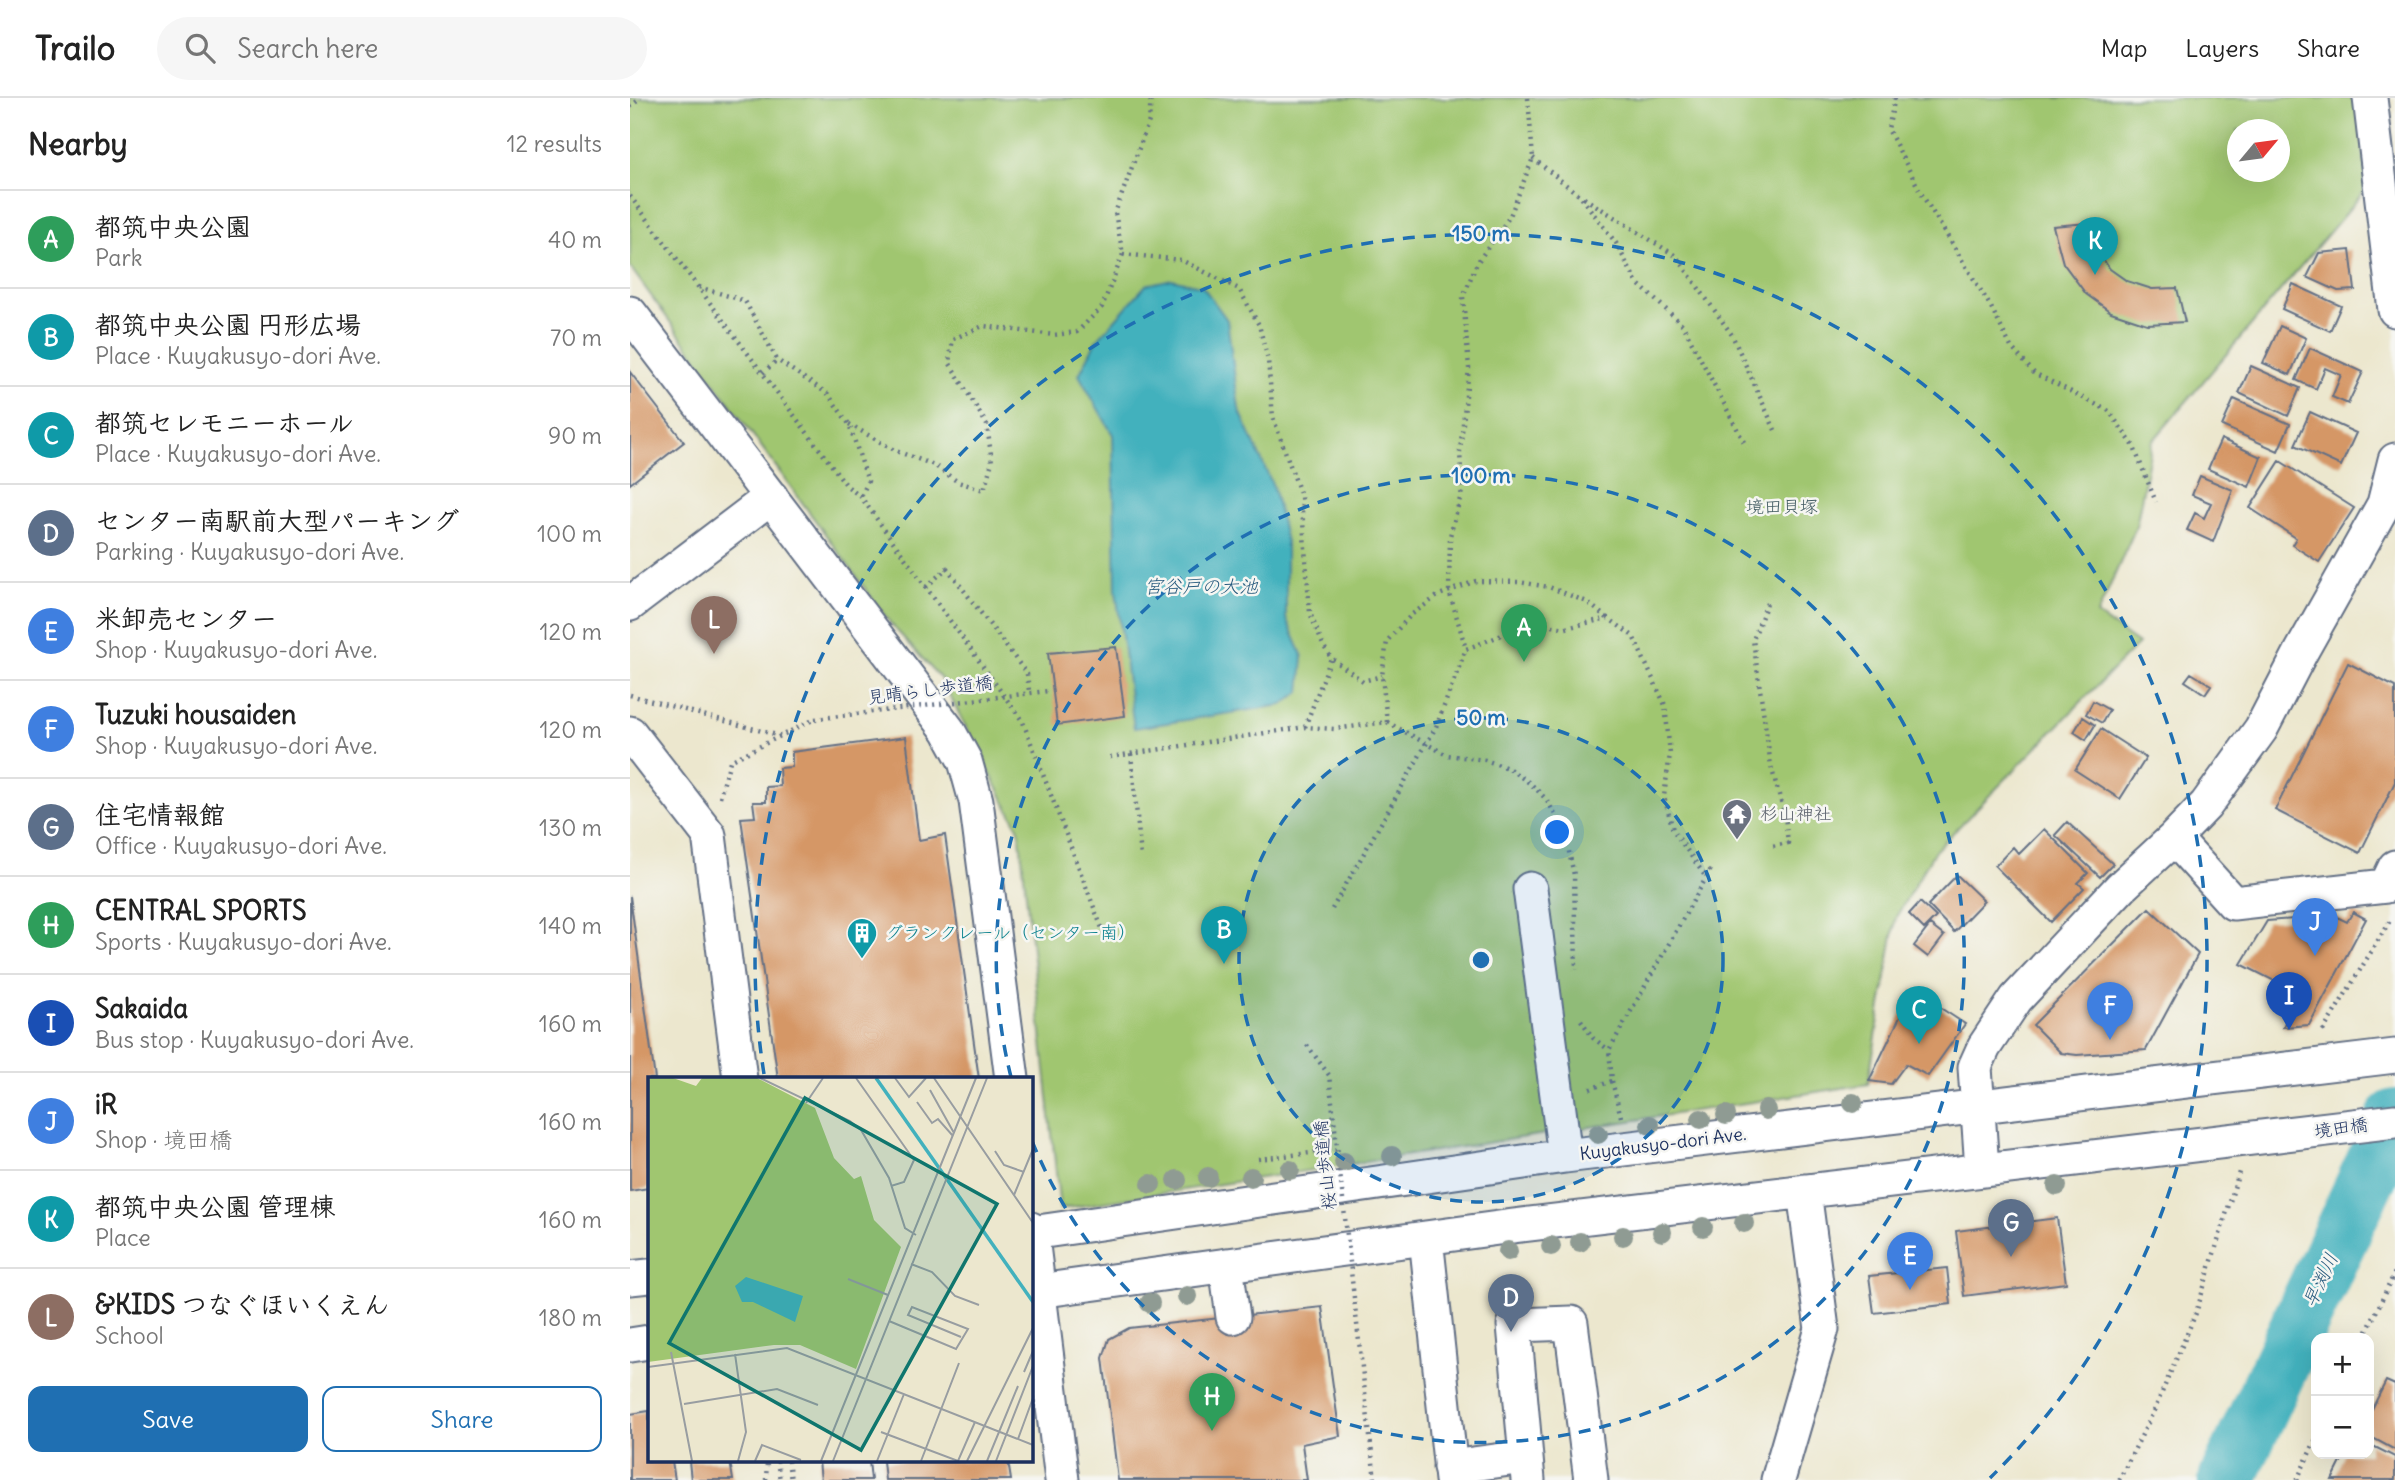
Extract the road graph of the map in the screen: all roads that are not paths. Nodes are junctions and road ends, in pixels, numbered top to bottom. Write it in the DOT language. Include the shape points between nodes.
graph roads {
  1 [pos="2379,112"];
  2 [pos="2395,310"];
  3 [pos="630,313"];
  4 [pos="2395,460"];
  5 [pos="771,497"];
  6 [pos="630,604"];
  7 [pos="630,733"];
  8 [pos="2174,838"];
  9 [pos="2395,867"];
  10 [pos="1530,889"];
  11 [pos="2395,1056"];
  12 [pos="740,1077"];
  13 [pos="1012,1077"];
  14 [pos="1978,1105"];
  15 [pos="2395,1121"];
  16 [pos="1565,1156"];
  17 [pos="1982,1169"];
  18 [pos="1804,1191"];
  19 [pos="1032,1231"];
  20 [pos="1426,1238"];
  21 [pos="1032,1251"];
  22 [pos="1226,1265"];
  23 [pos="648,1276"];
  24 [pos="630,1278"];
  25 [pos="1034,1292"];
  26 [pos="1233,1317"];
  27 [pos="648,1342"];
  28 [pos="630,1345"];
  29 [pos="1526,1468"];
  30 [pos="1451,1473"];
  31 [pos="1062,1480"];
  32 [pos="1591,1480"];
  33 [pos="1778,1480"];
  1 -- 2 [label="street"];
  3 -- 5 [label="street"];
  4 -- 8 [label="street" via="2384,504 2261,729 2206,805"];
  5 -- 6 [label="street"];
  5 -- 13 [label="street" via="948,730 965,761 976,801"];
  7 -- 12 [label="street" via="709,835"];
  8 -- 9 [label="street" via="2233,903 2386,886"];
  8 -- 14 [label="street" via="2121,887 2016,999 1975,1067"];
  10 -- 16 [label="street"];
  11 -- 14 [label="street, Kuyakusyo-dori Ave."];
  14 -- 16 [label="street, Kuyakusyo-dori Ave."];
  14 -- 17 [label="street"];
  15 -- 17 [label="street, 境田橋"];
  16 -- 19 [label="street, Kuyakusyo-dori Ave."];
  17 -- 18 [label="street"];
  18 -- 20 [label="street"];
  18 -- 33 [label="street" via="1822,1329"];
  20 -- 22 [label="street"];
  20 -- 30 [label="street"];
  21 -- 25 [label="street"];
  22 -- 25 [label="street"];
  22 -- 26 [label="street"];
  23 -- 24 [label="street"];
  25 -- 31 [label="street"];
  27 -- 28 [label="street"];
  29 -- 30 [label="street"];
  29 -- 32 [label="street" via="1514,1325 1571,1323"];
}
